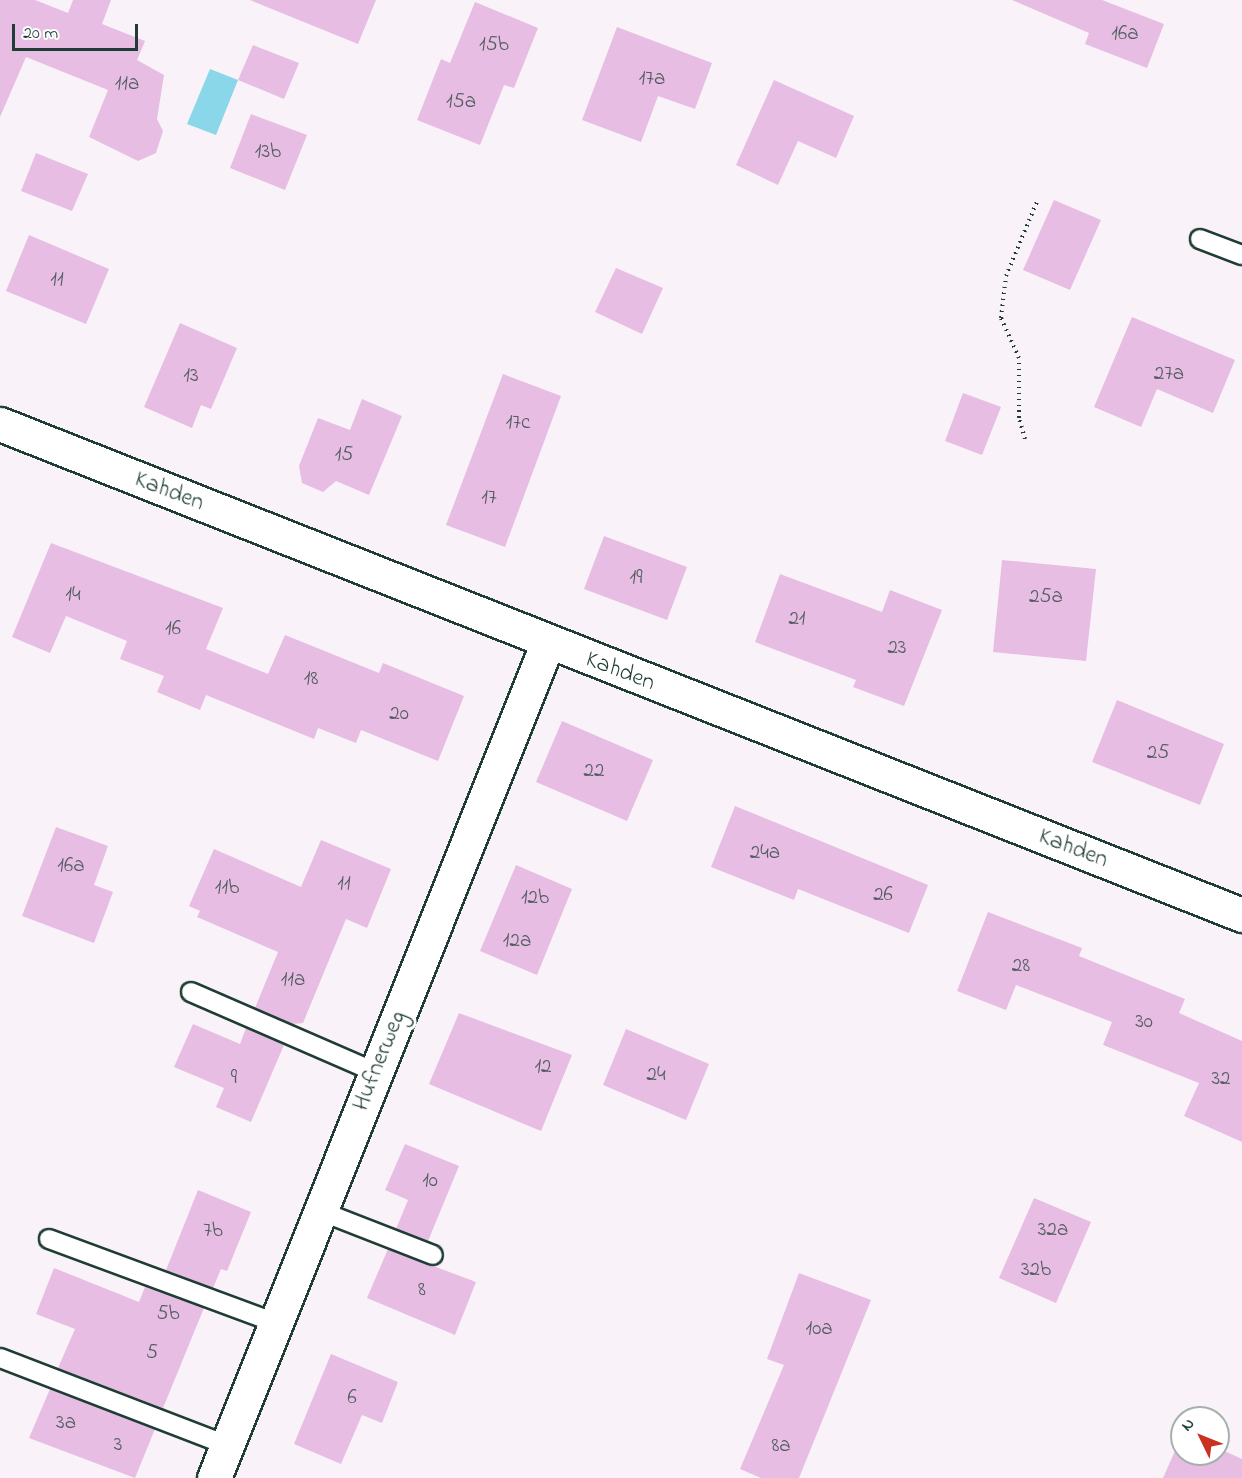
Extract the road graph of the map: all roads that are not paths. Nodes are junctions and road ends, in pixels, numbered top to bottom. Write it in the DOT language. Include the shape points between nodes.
graph roads {
  1 [pos="1200,239"];
  2 [pos="1242,255"];
  3 [pos="0,424"];
  4 [pos="547,644"];
  5 [pos="1242,915"];
  6 [pos="191,992"];
  7 [pos="375,1072"];
  8 [pos="320,1211"];
  9 [pos="49,1239"];
  10 [pos="433,1255"];
  11 [pos="276,1323"];
  12 [pos="0,1358"];
  13 [pos="227,1445"];
  14 [pos="214,1478"];
  1 -- 2 [label="lane"];
  3 -- 4 [label="street, Kahden"];
  4 -- 5 [label="street, Kahden"];
  4 -- 7 [label="street, Hufnerweg"];
  6 -- 7 [label="lane"];
  7 -- 8 [label="street, Hufnerweg"];
  8 -- 10 [label="lane"];
  8 -- 11 [label="street, Hufnerweg"];
  9 -- 11 [label="lane"];
  11 -- 13 [label="street, Hufnerweg"];
  12 -- 13 [label="lane"];
  13 -- 14 [label="street, Hufnerweg"];
}
